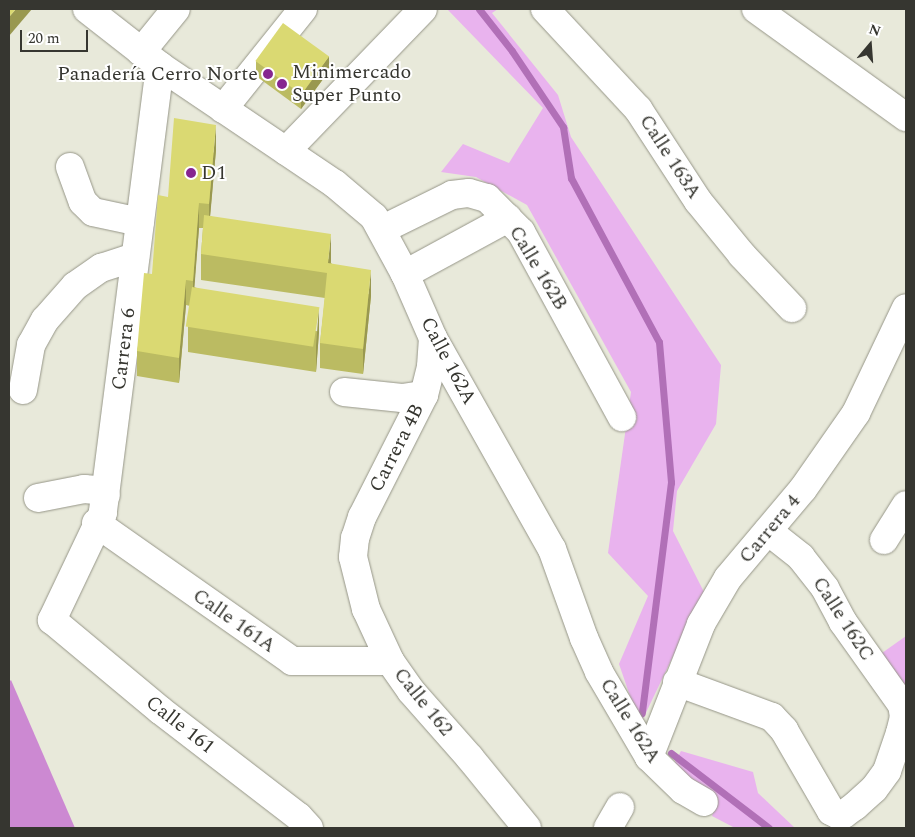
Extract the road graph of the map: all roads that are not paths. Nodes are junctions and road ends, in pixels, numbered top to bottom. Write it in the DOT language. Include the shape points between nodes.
graph roads {
  1 [pos="88,9"];
  2 [pos="176,9"];
  3 [pos="303,9"];
  4 [pos="423,9"];
  5 [pos="545,9"];
  6 [pos="756,9"];
  7 [pos="150,59"];
  8 [pos="223,109"];
  9 [pos="906,117"];
  10 [pos="286,151"];
  11 [pos="70,168"];
  12 [pos="508,218"];
  13 [pos="140,222"];
  14 [pos="383,229"];
  15 [pos="135,258"];
  16 [pos="405,274"];
  17 [pos="792,308"];
  18 [pos="906,308"];
  19 [pos="433,338"];
  20 [pos="23,390"];
  21 [pos="344,392"];
  22 [pos="424,395"];
  23 [pos="622,417"];
  24 [pos="106,495"];
  25 [pos="38,498"];
  26 [pos="906,505"];
  27 [pos="96,523"];
  28 [pos="768,531"];
  29 [pos="884,540"];
  30 [pos="353,557"];
  31 [pos="52,620"];
  32 [pos="390,661"];
  33 [pos="677,682"];
  34 [pos="649,757"];
  35 [pos="704,802"];
  36 [pos="309,828"];
  37 [pos="527,828"];
  1 -- 7 [label="street, Calle 162A"];
  2 -- 7 [label="street"];
  3 -- 8 [label="street"];
  4 -- 10 [label="street"];
  5 -- 17 [label="street, Calle 163A" via="638,109 698,201 742,255"];
  6 -- 9 [label="street"];
  7 -- 8 [label="street, Calle 162A"];
  7 -- 13 [label="street, Carrera 6"];
  8 -- 10 [label="street, Calle 162A"];
  10 -- 14 [label="street, Calle 162A" via="358,202"];
  11 -- 13 [label="street" via="83,202 93,212"];
  12 -- 14 [label="street, Calle 162B" via="487,198 469,192 452,195"];
  12 -- 16 [label="street"];
  12 -- 23 [label="street, Calle 162B" via="521,232"];
  13 -- 15 [label="street, Carrera 6"];
  14 -- 16 [label="street, Calle 162A"];
  15 -- 20 [label="street" via="101,268 75,286 45,320 31,345"];
  15 -- 24 [label="street, Carrera 6"];
  16 -- 19 [label="street, Calle 162A"];
  18 -- 28 [label="street, Carrera 4" via="856,413 803,489"];
  19 -- 22 [label="street, Carrera 4B" via="431,367"];
  19 -- 34 [label="street, Calle 162A" via="552,549 599,672"];
  21 -- 22 [label="street" via="402,398"];
  22 -- 30 [label="street, Carrera 4B" via="362,517"];
  24 -- 25 [label="street" via="84,488"];
  24 -- 27 [label="street, Carrera 6" via="103,512"];
  26 -- 29 [label="street"];
  27 -- 31 [label="street, Carrera 6"];
  27 -- 32 [label="street, Calle 161A" via="292,662"];
  28 -- 33 [label="street, Carrera 4" via="728,578 702,624"];
  28 -- 33 [label="street, Calle 162C" via="801,557 825,588 843,622 902,705 904,717 887,771 874,789 855,806 844,814 837,814 831,811 784,730 772,717"];
  30 -- 32 [label="street, Calle 162" via="366,609"];
  31 -- 36 [label="street, Calle 161" via="160,710 299,816"];
  32 -- 37 [label="street, Calle 162" via="411,691"];
  33 -- 34 [label="street, Carrera 4"];
  34 -- 35 [label="street, Calle 162A" via="683,790"];
}
